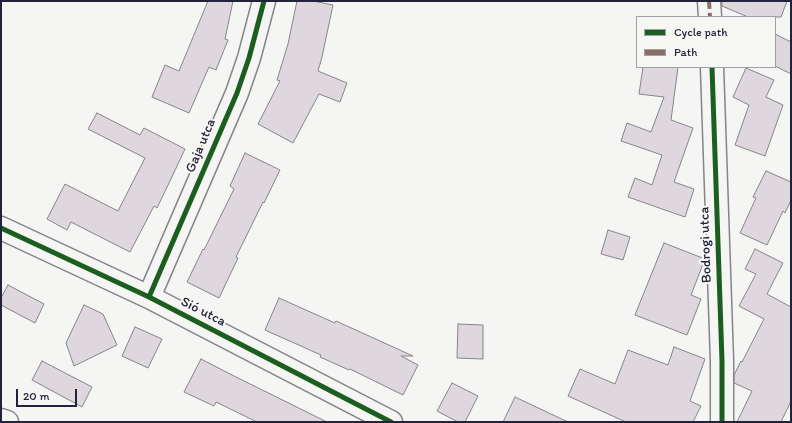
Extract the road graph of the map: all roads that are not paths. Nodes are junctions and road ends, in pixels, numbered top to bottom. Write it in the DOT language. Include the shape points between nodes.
graph roads {
  1 [pos="264,1"];
  2 [pos="709,1"];
  3 [pos="710,16"];
  4 [pos="712,68"];
  5 [pos="1,228"];
  6 [pos="148,297"];
  7 [pos="1,420"];
  8 [pos="6,422"];
  9 [pos="391,422"];
  10 [pos="722,422"];
  1 -- 6 [label="street, Gaja utca" via="237,93"];
  2 -- 3 [label="street"];
  4 -- 10 [label="street, Bodrogi utca"];
  5 -- 6 [label="street, Sió utca"];
  6 -- 9 [label="street, Sió utca"];
  7 -- 8 [label="street"];
}
